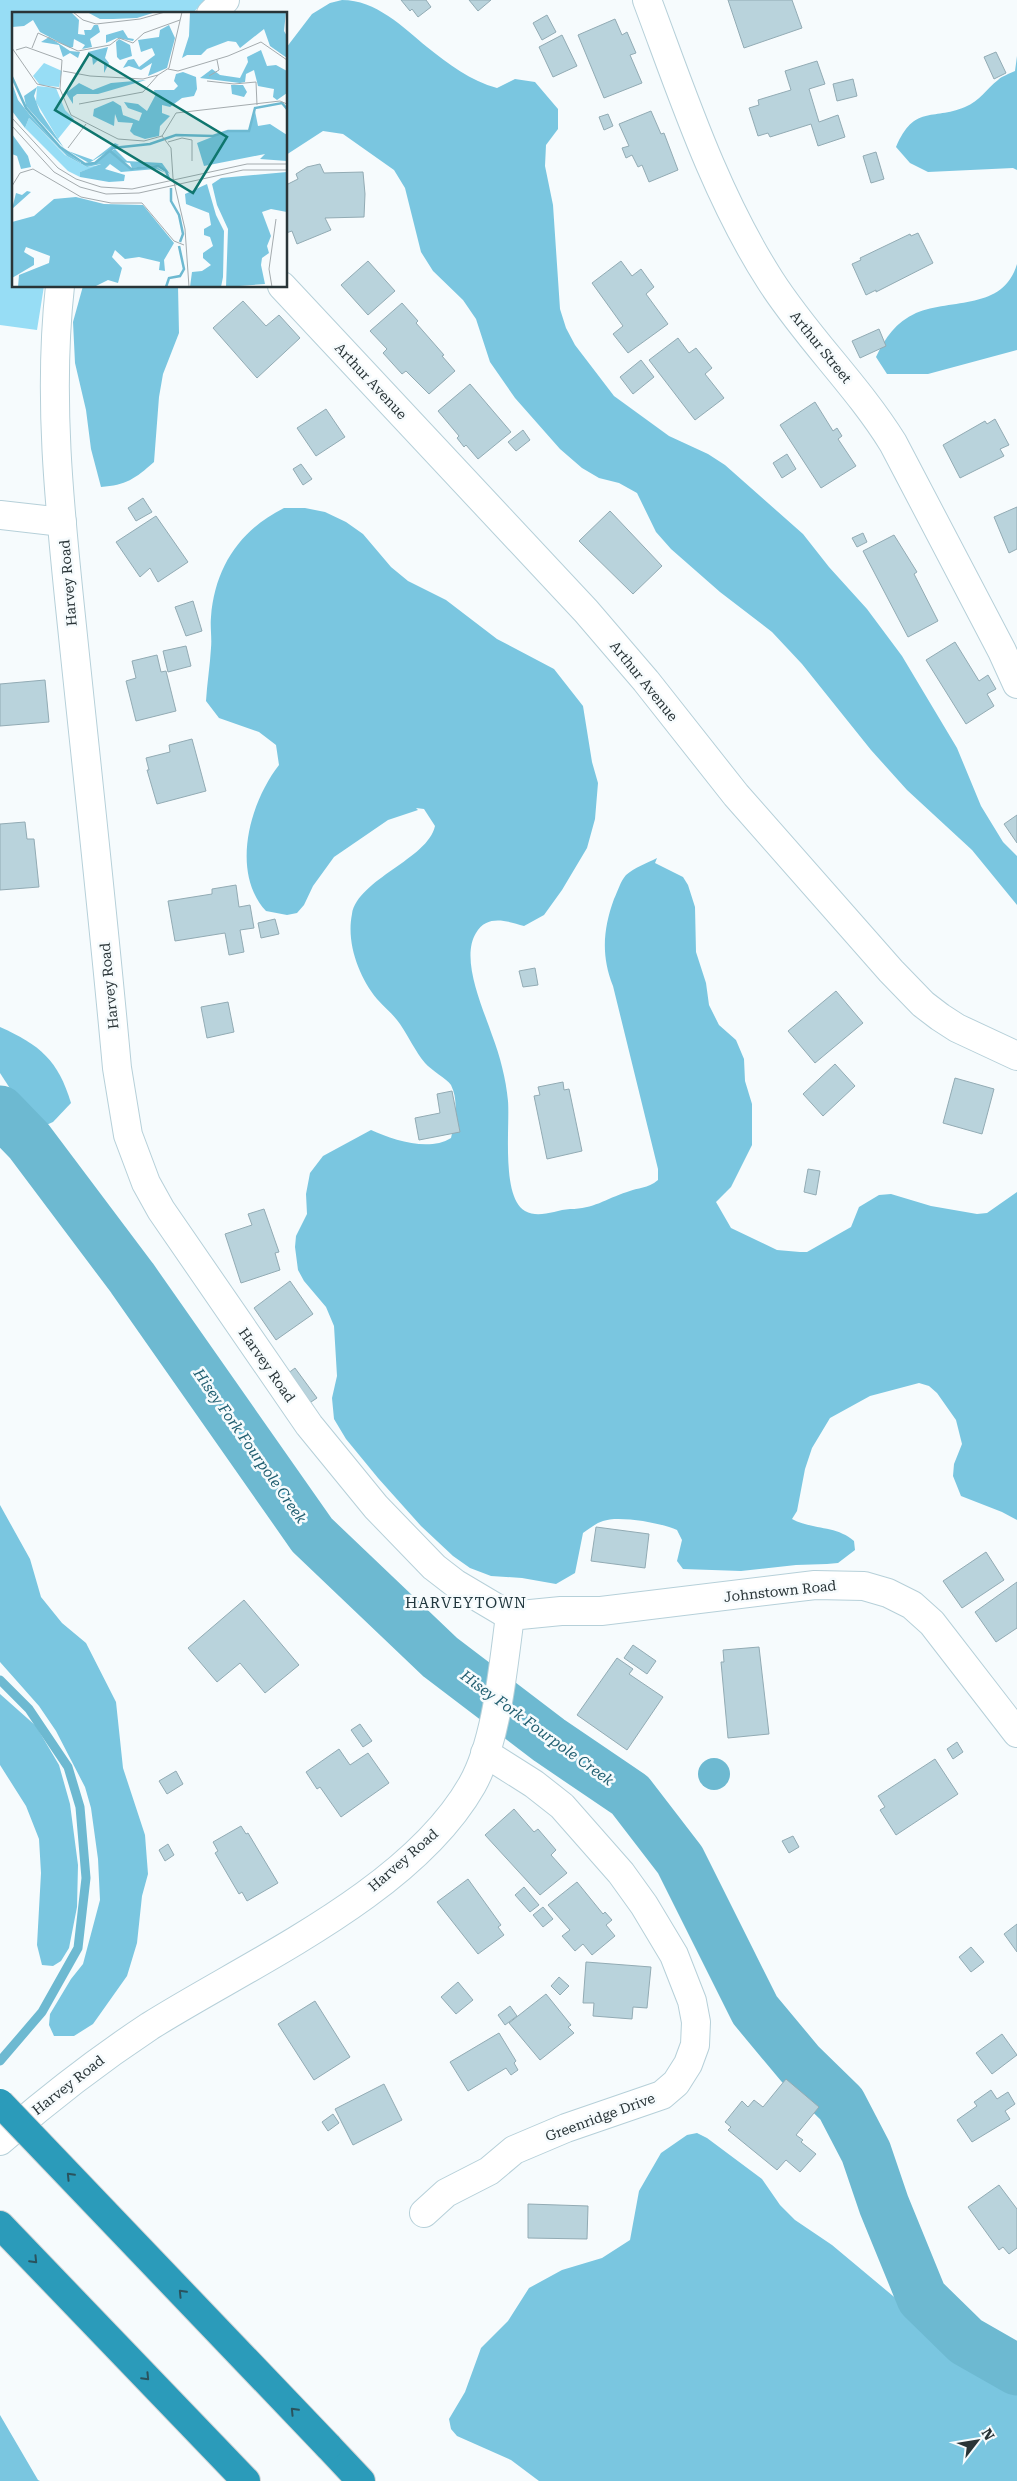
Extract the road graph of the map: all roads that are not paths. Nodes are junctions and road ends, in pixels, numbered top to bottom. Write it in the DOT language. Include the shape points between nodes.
graph roads {
  1 [pos="225,0"];
  2 [pos="647,0"];
  3 [pos="214,12"];
  4 [pos="60,288"];
  5 [pos="284,288"];
  6 [pos="0,515"];
  7 [pos="62,522"];
  8 [pos="1017,684"];
  9 [pos="1017,1056"];
  10 [pos="510,1616"];
  11 [pos="1017,1733"];
  12 [pos="488,1742"];
  13 [pos="0,2103"];
  14 [pos="0,2141"];
  15 [pos="424,2213"];
  16 [pos="0,2224"];
  17 [pos="246,2481"];
  18 [pos="361,2481"];
  1 -- 3 [label="street"];
  2 -- 8 [label="street, Arthur Street" via="707,159 744,236 796,318 873,411 893,443"];
  4 -- 7 [label="street, Harvey Road" via="55,328 54,397"];
  5 -- 9 [label="street, Arthur Avenue" via="586,611 736,795 891,971 940,1017"];
  6 -- 7 [label="street"];
  7 -- 10 [label="street, Harvey Road" via="117,1068 122,1106 136,1160 166,1217 309,1425 343,1469 434,1567"];
  10 -- 11 [label="street, Johnstown Road" via="601,1611 815,1585 864,1586 912,1605 932,1624"];
  10 -- 12 [label="street, Harvey Road"];
  12 -- 14 [label="street, Harvey Road" via="472,1785 450,1817 425,1845 380,1883 327,1921 90,2066"];
  12 -- 15 [label="street, Greenridge Drive" via="562,1806 621,1873 644,1905 674,1955 692,2000 696,2022 695,2046 676,2083 662,2095 566,2128 514,2150 489,2171 446,2193"];
  18 -- 13 [label="highway, one-way, bridge"];
  16 -- 17 [label="highway, one-way"];
}
